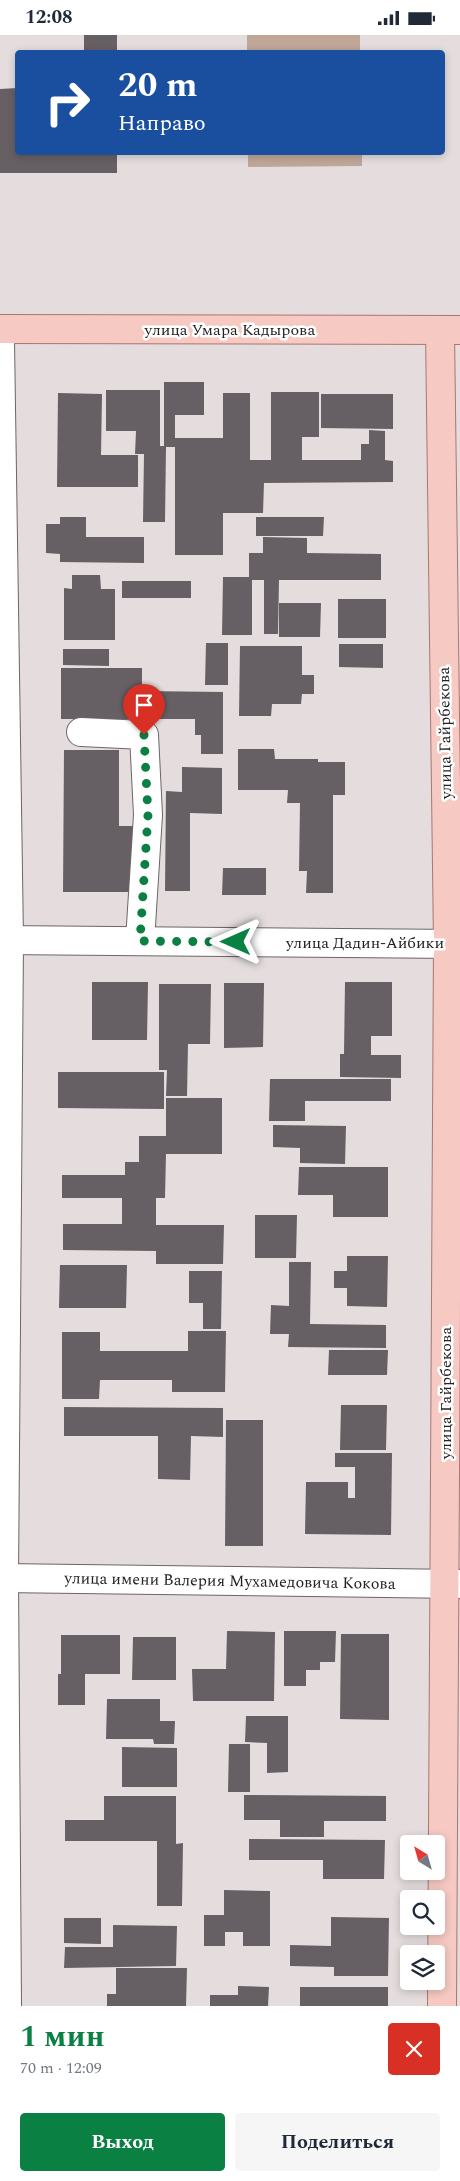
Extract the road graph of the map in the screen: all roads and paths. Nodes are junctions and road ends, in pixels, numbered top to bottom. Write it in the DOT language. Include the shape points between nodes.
graph roads {
  1 [pos="0,329"];
  2 [pos="450,330"];
  3 [pos="0,341"];
  4 [pos="1,461"];
  5 [pos="81,732"];
  6 [pos="4,940"];
  7 [pos="140,941"];
  8 [pos="454,944"];
  9 [pos="2,1578"];
  10 [pos="452,1584"];
  11 [pos="7,2006"];
  12 [pos="442,2006"];
  1 -- 2 [label="main road, улица Умара Кадырова"];
  2 -- 8 [label="main road, улица Гайрбекова"];
  3 -- 4 [label="street"];
  4 -- 6 [label="street"];
  5 -- 7 [label="street" via="144,735 148,815"];
  6 -- 7 [label="street, улица Дадин-Айбики"];
  6 -- 9 [label="street"];
  7 -- 8 [label="street, улица Дадин-Айбики"];
  8 -- 10 [label="main road, улица Гайрбекова"];
  9 -- 10 [label="street, улица имени Валерия Мухамедовича Кокова"];
  9 -- 11 [label="street"];
  10 -- 12 [label="main road, улица Гайрбекова"];
}
